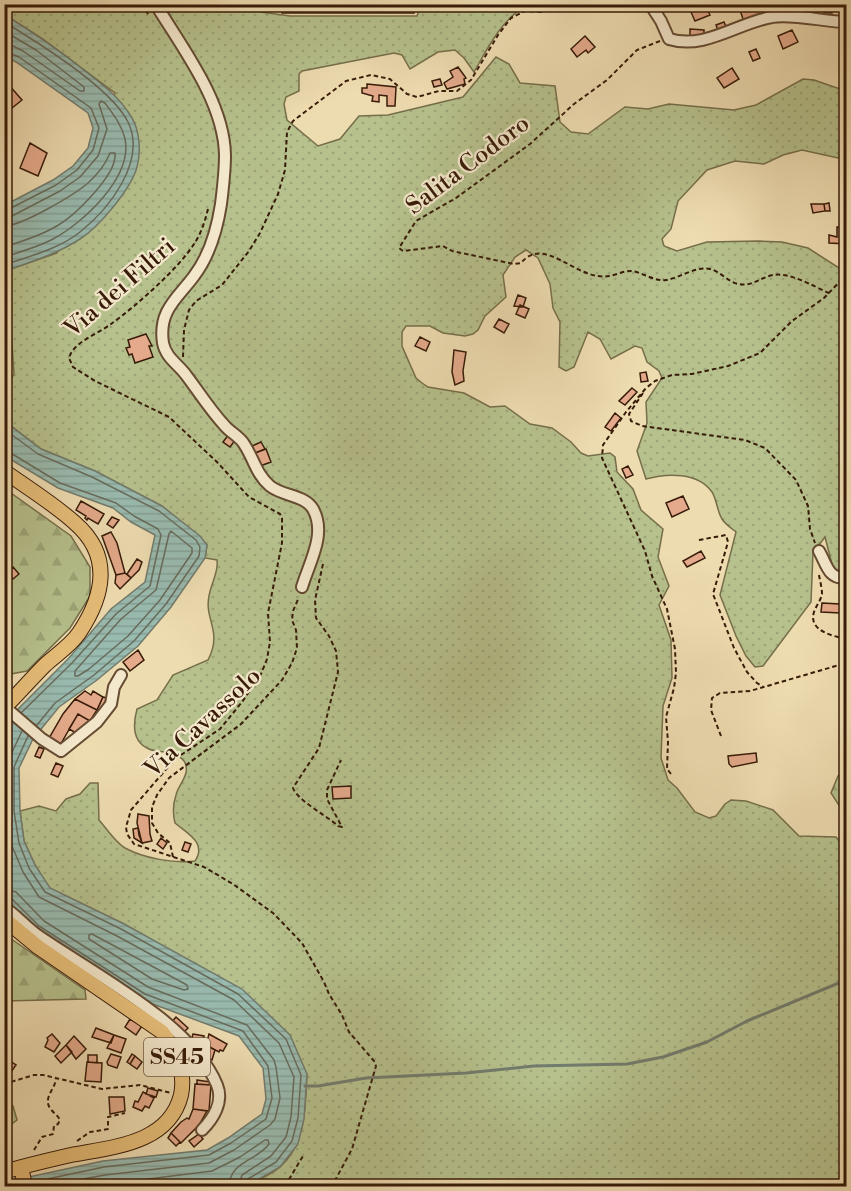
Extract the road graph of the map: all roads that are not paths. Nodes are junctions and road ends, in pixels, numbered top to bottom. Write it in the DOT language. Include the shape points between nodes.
graph roads {
  1 [pos="158,4"];
  2 [pos="650,4"];
  3 [pos="846,22"];
  4 [pos="4,471"];
  5 [pos="819,551"];
  6 [pos="846,578"];
  7 [pos="302,587"];
  8 [pos="121,675"];
  9 [pos="7,709"];
  10 [pos="4,907"];
  11 [pos="4,919"];
  12 [pos="202,1130"];
  13 [pos="4,1172"];
  14 [pos="23,1176"];
  1 -- 7 [label="street" via="205,87 220,124 225,153 218,223 209,252 165,313 164,342 172,362 212,412 244,442 260,476 272,488 313,508 318,525 317,544"];
  2 -- 3 [label="street" via="669,39 692,42 774,16"];
  4 -- 9 [label="main road" via="76,523 94,546 102,572 96,602 78,635"];
  5 -- 6 [label="street" via="830,573"];
  8 -- 9 [label="street" via="111,704 97,722 64,749 42,740"];
  10 -- 12 [label="street" via="34,932 165,1021 186,1041 218,1087 219,1104"];
  11 -- 14 [label="main road, SS45" via="162,1032 174,1049 182,1075 178,1104 159,1129 130,1144 70,1156"];
  13 -- 14 [label="main road, SS45"];
}
